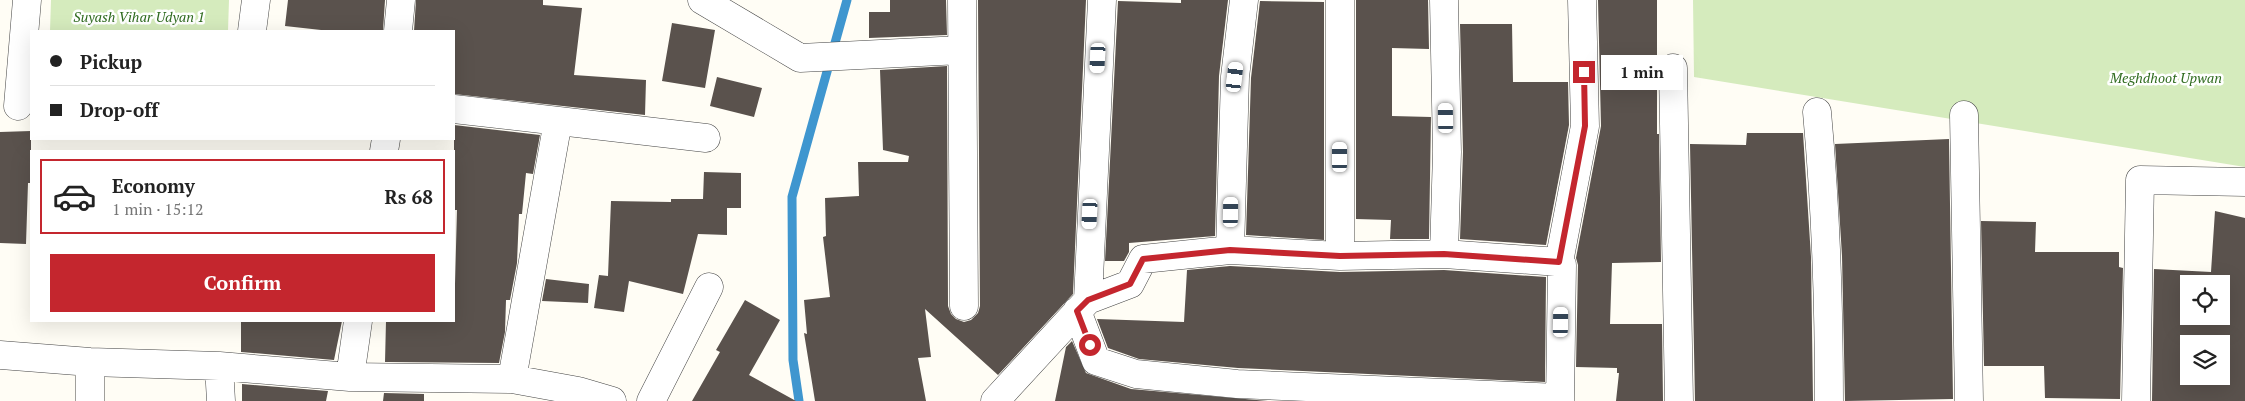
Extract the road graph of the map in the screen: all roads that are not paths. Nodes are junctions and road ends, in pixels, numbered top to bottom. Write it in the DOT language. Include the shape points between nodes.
graph roads {
  1 [pos="27,0"];
  2 [pos="256,0"];
  3 [pos="401,0"];
  4 [pos="702,0"];
  5 [pos="962,0"];
  6 [pos="1102,0"];
  7 [pos="1244,0"];
  8 [pos="1340,0"];
  9 [pos="1444,0"];
  10 [pos="1582,0"];
  11 [pos="252,30"];
  12 [pos="398,30"];
  13 [pos="961,50"];
  14 [pos="1673,68"];
  15 [pos="16,106"];
  16 [pos="455,109"];
  17 [pos="1817,112"];
  18 [pos="1964,114"];
  19 [pos="558,121"];
  20 [pos="706,138"];
  21 [pos="2245,182"];
  22 [pos="1230,250"];
  23 [pos="1444,254"];
  24 [pos="1340,256"];
  25 [pos="1559,262"];
  26 [pos="709,287"];
  27 [pos="964,306"];
  28 [pos="1083,306"];
  29 [pos="358,322"];
  30 [pos="0,355"];
  31 [pos="90,362"];
  32 [pos="219,366"];
  33 [pos="350,377"];
  34 [pos="512,380"];
  35 [pos="1560,400"];
  36 [pos="90,401"];
  37 [pos="221,401"];
  38 [pos="612,401"];
  39 [pos="651,401"];
  40 [pos="995,401"];
  41 [pos="1679,401"];
  42 [pos="1829,401"];
  43 [pos="1969,401"];
  44 [pos="2136,401"];
  1 -- 15 [label="street"];
  2 -- 11 [label="street"];
  3 -- 12 [label="street"];
  4 -- 13 [label="street" via="800,58"];
  5 -- 13 [label="street"];
  6 -- 28 [label="street"];
  7 -- 22 [label="street" via="1235,77"];
  8 -- 24 [label="street"];
  9 -- 23 [label="street" via="1447,152"];
  10 -- 25 [label="street" via="1585,126"];
  13 -- 27 [label="street"];
  14 -- 41 [label="street"];
  16 -- 19 [label="street"];
  17 -- 42 [label="street" via="1824,188"];
  18 -- 43 [label="street"];
  19 -- 20 [label="street"];
  19 -- 34 [label="street"];
  21 -- 44 [label="street" via="2140,180"];
  22 -- 24 [label="street"];
  22 -- 28 [label="street" via="1143,259 1130,284"];
  23 -- 24 [label="street"];
  23 -- 25 [label="street"];
  25 -- 35 [label="street" via="1562,265"];
  26 -- 39 [label="street"];
  28 -- 35 [label="street" via="1096,361 1136,374 1237,384"];
  28 -- 40 [label="street"];
  29 -- 33 [label="street"];
  30 -- 31 [label="street"];
  31 -- 32 [label="street"];
  31 -- 36 [label="street"];
  32 -- 33 [label="street"];
  32 -- 37 [label="street"];
  33 -- 34 [label="street"];
  34 -- 38 [label="street" via="578,391"];
}
